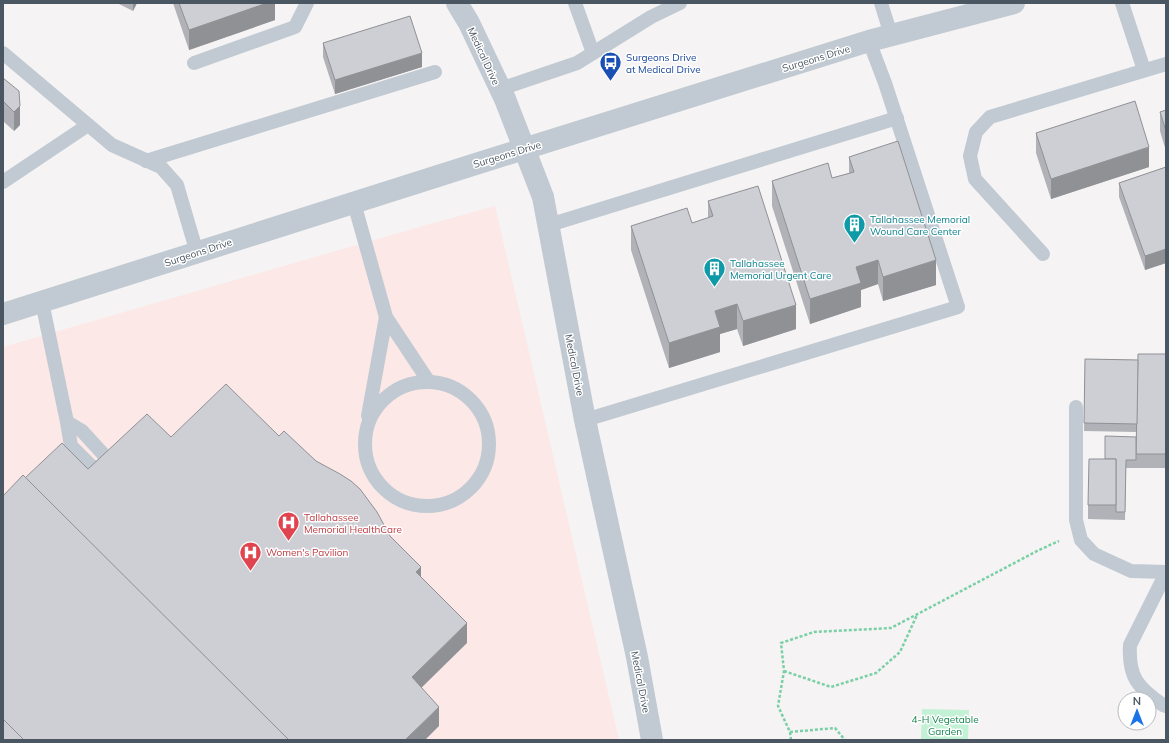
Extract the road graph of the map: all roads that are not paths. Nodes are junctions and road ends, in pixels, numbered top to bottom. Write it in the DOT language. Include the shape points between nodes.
graph roads {
  1 [pos="307,3"];
  2 [pos="458,3"];
  3 [pos="575,3"];
  4 [pos="680,3"];
  5 [pos="881,3"];
  6 [pos="1014,3"];
  7 [pos="1122,3"];
  8 [pos="891,35"];
  9 [pos="869,42"];
  10 [pos="3,53"];
  11 [pos="593,53"];
  12 [pos="194,63"];
  13 [pos="1166,64"];
  14 [pos="1144,70"];
  15 [pos="435,72"];
  16 [pos="500,90"];
  17 [pos="897,118"];
  18 [pos="88,125"];
  19 [pos="524,149"];
  20 [pos="146,161"];
  21 [pos="3,182"];
  22 [pos="354,203"];
  23 [pos="549,225"];
  24 [pos="197,253"];
  25 [pos="1043,254"];
  26 [pos="42,302"];
  27 [pos="3,314"];
  28 [pos="386,318"];
  29 [pos="429,382"];
  30 [pos="1076,407"];
  31 [pos="585,420"];
  32 [pos="67,422"];
  33 [pos="367,424"];
  34 [pos="1166,573"];
  35 [pos="1166,706"];
  36 [pos="652,740"];
  1 -- 12 [label="lane" via="295,27"];
  2 -- 16 [label="street, Medical Drive"];
  3 -- 11 [label="lane"];
  4 -- 11 [label="lane"];
  5 -- 8 [label="lane"];
  6 -- 8 [label="street, Surgeons Drive"];
  7 -- 14 [label="lane"];
  8 -- 9 [label="street, Surgeons Drive"];
  9 -- 17 [label="lane"];
  9 -- 19 [label="street, Surgeons Drive"];
  10 -- 18 [label="lane"];
  11 -- 16 [label="lane" via="577,63"];
  13 -- 14 [label="lane"];
  14 -- 25 [label="lane" via="990,117 976,132 970,156 975,179"];
  15 -- 20 [label="lane"];
  16 -- 19 [label="street, Medical Drive"];
  17 -- 23 [label="lane"];
  17 -- 31 [label="lane" via="958,307"];
  18 -- 20 [label="lane" via="112,145"];
  18 -- 21 [label="lane"];
  19 -- 22 [label="street, Surgeons Drive"];
  19 -- 23 [label="street, Medical Drive" via="543,197"];
  20 -- 24 [label="lane" via="160,167 177,185"];
  22 -- 24 [label="street, Surgeons Drive"];
  22 -- 28 [label="lane"];
  23 -- 31 [label="street, Medical Drive"];
  24 -- 26 [label="street, Surgeons Drive"];
  26 -- 27 [label="street, Surgeons Drive"];
  26 -- 32 [label="lane"];
  28 -- 29 [label="lane"];
  28 -- 33 [label="lane"];
  29 -- 33 [label="lane" via="409,384 391,393 376,406"];
  29 -- 33 [label="lane" via="448,385 466,395 479,410 488,428 489,449 484,470 472,488 455,500 434,507 412,506 392,497 376,482 366,463 364,444"];
  30 -- 34 [label="lane" via="1076,520 1081,540 1094,554 1131,571"];
  31 -- 36 [label="street, Medical Drive" via="637,657"];
  34 -- 35 [label="lane" via="1130,645 1129,658 1134,677 1146,694"];
}
